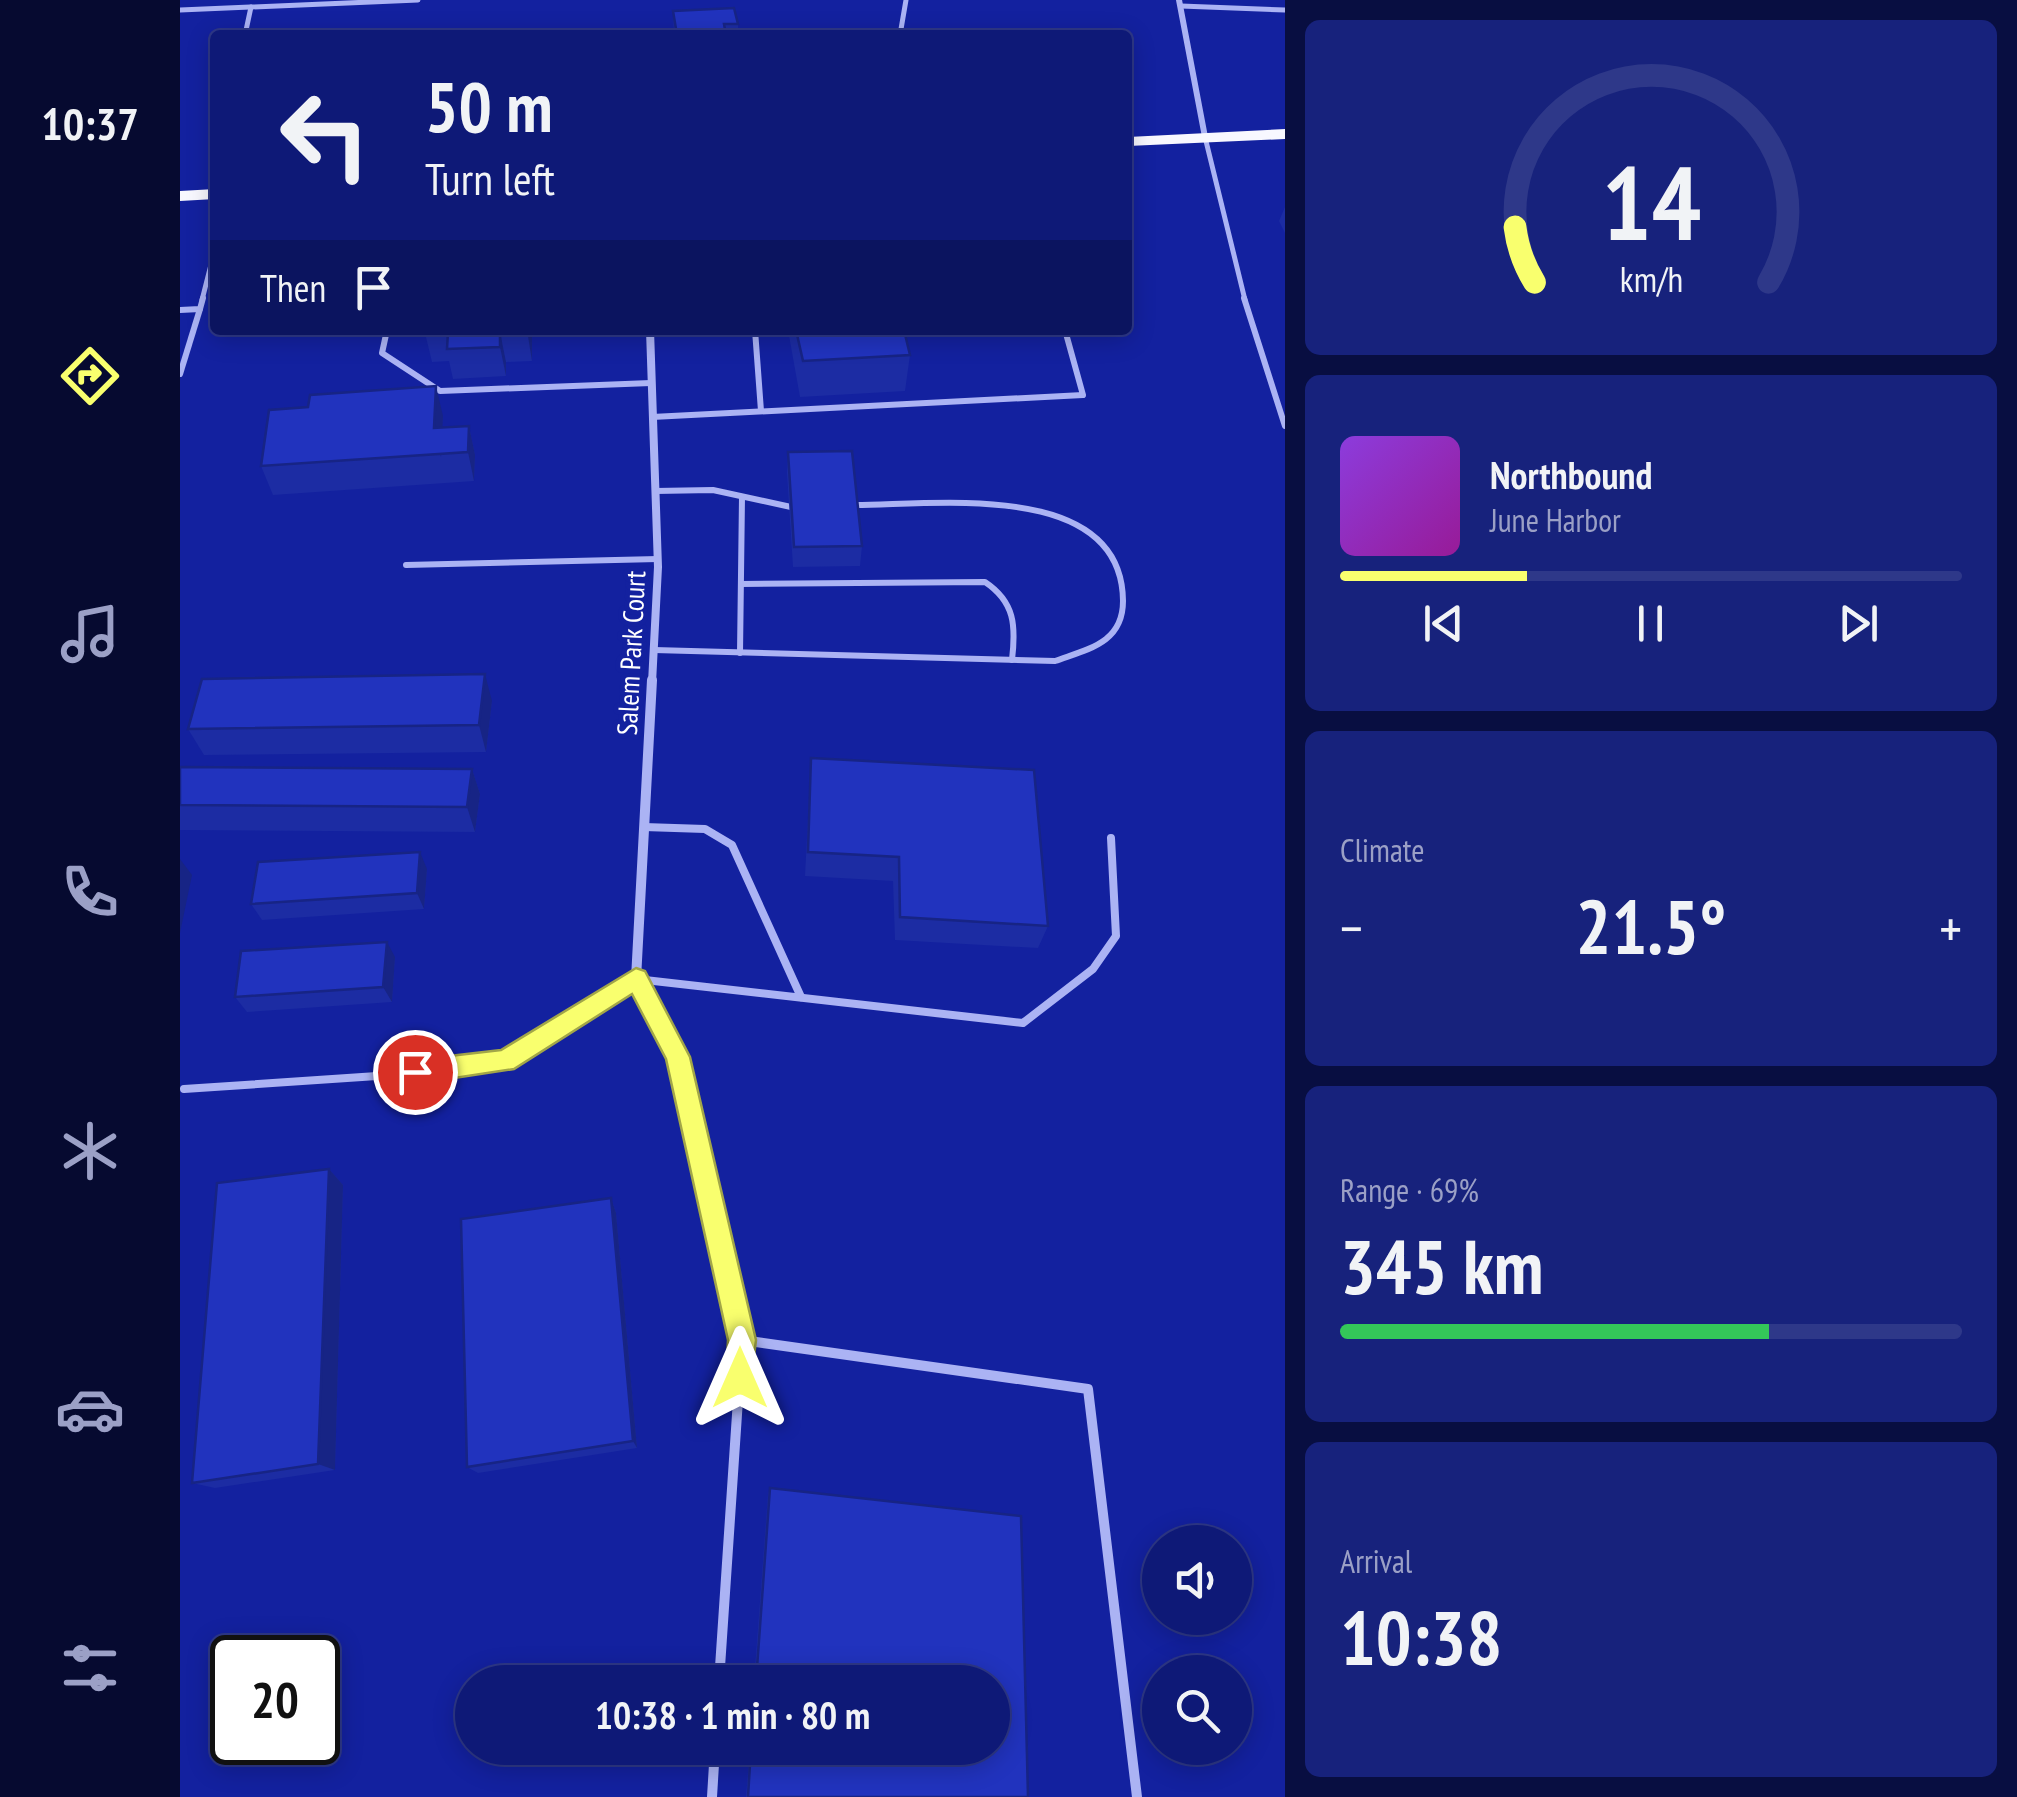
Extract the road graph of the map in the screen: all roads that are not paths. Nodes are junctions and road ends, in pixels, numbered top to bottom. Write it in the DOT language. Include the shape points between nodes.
graph roads {
  1 [pos="418,0"];
  2 [pos="906,0"];
  3 [pos="1180,3"];
  4 [pos="251,7"];
  5 [pos="180,10"];
  6 [pos="1284,10"];
  7 [pos="245,30"];
  8 [pos="901,30"];
  9 [pos="1284,134"];
  10 [pos="1205,136"];
  11 [pos="1132,142"];
  12 [pos="210,194"];
  13 [pos="180,196"];
  14 [pos="210,269"];
  15 [pos="200,309"];
  16 [pos="180,310"];
  17 [pos="386,335"];
  18 [pos="650,335"];
  19 [pos="755,335"];
  20 [pos="1066,335"];
  21 [pos="180,374"];
  22 [pos="651,383"];
  23 [pos="761,411"];
  24 [pos="652,417"];
  25 [pos="1284,426"];
  26 [pos="655,492"];
  27 [pos="742,496"];
  28 [pos="856,504"];
  29 [pos="791,507"];
  30 [pos="658,558"];
  31 [pos="406,565"];
  32 [pos="741,584"];
  33 [pos="654,650"];
  34 [pos="740,653"];
  35 [pos="1012,660"];
  36 [pos="644,827"];
  37 [pos="1111,838"];
  38 [pos="636,978"];
  39 [pos="801,996"];
  40 [pos="184,1089"];
  41 [pos="742,1340"];
  42 [pos="721,1665"];
  43 [pos="714,1765"];
  44 [pos="712,1797"];
  45 [pos="1137,1797"];
  1 -- 4 [label="lane"];
  2 -- 8 [label="lane"];
  3 -- 6 [label="lane"];
  3 -- 10 [label="street"];
  4 -- 5 [label="lane"];
  4 -- 7 [label="lane"];
  9 -- 10 [label="main road"];
  10 -- 11 [label="main road"];
  10 -- 25 [label="lane" via="1233,263"];
  12 -- 13 [label="main road"];
  14 -- 15 [label="lane"];
  15 -- 16 [label="lane"];
  15 -- 21 [label="lane"];
  17 -- 22 [label="lane" via="382,353 440,391"];
  18 -- 22 [label="street, Salem Park Court"];
  19 -- 23 [label="lane"];
  20 -- 23 [label="lane" via="1083,395"];
  22 -- 24 [label="street, Salem Park Court"];
  23 -- 24 [label="lane"];
  24 -- 26 [label="street, Salem Park Court"];
  26 -- 27 [label="lane"];
  26 -- 30 [label="street, Salem Park Court"];
  27 -- 29 [label="lane"];
  27 -- 32 [label="lane"];
  28 -- 35 [label="lane" via="1034,506 1095,534 1122,589 1124,620 1110,641 1056,660"];
  30 -- 31 [label="lane"];
  30 -- 33 [label="street, Salem Park Court"];
  32 -- 34 [label="lane"];
  32 -- 35 [label="lane" via="985,582 1013,608"];
  33 -- 34 [label="lane"];
  33 -- 36 [label="street, Salem Park Court"];
  34 -- 35 [label="lane"];
  36 -- 38 [label="street, Salem Park Court"];
  36 -- 39 [label="lane" via="704,829 732,845"];
  37 -- 39 [label="lane" via="1116,936 1093,969 1023,1024"];
  38 -- 39 [label="lane"];
  38 -- 40 [label="lane" via="506,1061"];
  38 -- 41 [label="lane" via="678,1057"];
  41 -- 42 [label="lane"];
  41 -- 45 [label="lane" via="1088,1389"];
  43 -- 44 [label="lane"];
}
